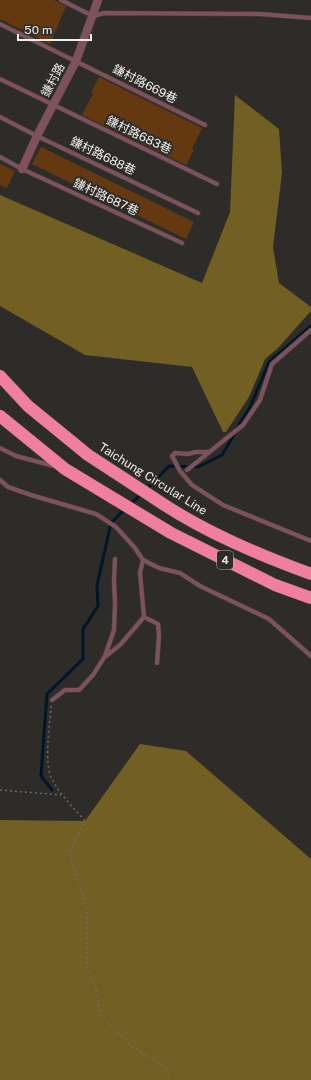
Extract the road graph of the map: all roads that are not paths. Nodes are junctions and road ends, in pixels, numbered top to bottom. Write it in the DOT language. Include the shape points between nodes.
graph roads {
  1 [pos="61,0"];
  2 [pos="98,0"];
  3 [pos="93,16"];
  4 [pos="311,18"];
  5 [pos="0,24"];
  6 [pos="76,61"];
  7 [pos="0,79"];
  8 [pos="53,105"];
  9 [pos="0,117"];
  10 [pos="205,126"];
  11 [pos="37,136"];
  12 [pos="0,158"];
  13 [pos="22,169"];
  14 [pos="217,184"];
  15 [pos="198,213"];
  16 [pos="182,243"];
  17 [pos="311,330"];
  18 [pos="0,376"];
  19 [pos="0,416"];
  20 [pos="0,448"];
  21 [pos="209,452"];
  22 [pos="65,469"];
  23 [pos="187,470"];
  24 [pos="0,480"];
  25 [pos="311,541"];
  26 [pos="115,559"];
  27 [pos="143,560"];
  28 [pos="311,574"];
  29 [pos="311,598"];
  30 [pos="144,617"];
  31 [pos="106,656"];
  32 [pos="311,656"];
  33 [pos="157,663"];
  34 [pos="52,700"];
  1 -- 3 [label="lane"];
  2 -- 3 [label="street, 鎌村路"];
  3 -- 4 [label="lane" via="104,13 252,14"];
  3 -- 6 [label="street, 鎌村路"];
  5 -- 6 [label="lane, 鎌村路669巷"];
  6 -- 8 [label="street, 鎌村路"];
  6 -- 10 [label="lane, 鎌村路669巷"];
  7 -- 8 [label="lane, 鎌村路683巷"];
  8 -- 11 [label="street, 鎌村路"];
  8 -- 14 [label="lane, 鎌村路683巷"];
  9 -- 11 [label="lane, 鎌村路688巷"];
  11 -- 13 [label="street, 鎌村路"];
  11 -- 15 [label="lane, 鎌村路688巷"];
  12 -- 13 [label="lane, 鎌村路687巷"];
  13 -- 16 [label="lane, 鎌村路687巷"];
  17 -- 21 [label="lane" via="272,364 260,400 243,425"];
  18 -- 28 [label="highway, Taichung Circular Line / 4" via="28,406 88,455 153,498 188,520 276,561"];
  19 -- 22 [label="highway, 4"];
  20 -- 22 [label="lane" via="16,456"];
  21 -- 23 [label="lane"];
  21 -- 25 [label="lane" via="175,453 172,456 192,485 223,505"];
  22 -- 29 [label="highway, 4" via="171,533 275,585"];
  24 -- 27 [label="lane" via="8,487 96,514 116,527"];
  26 -- 31 [label="lane" via="114,630"];
  27 -- 30 [label="lane" via="140,573"];
  27 -- 32 [label="lane" via="159,568 180,573 200,586 269,619"];
  30 -- 31 [label="lane" via="120,645"];
  30 -- 33 [label="lane" via="158,624"];
  31 -- 34 [label="lane" via="79,690 65,690"];
}
